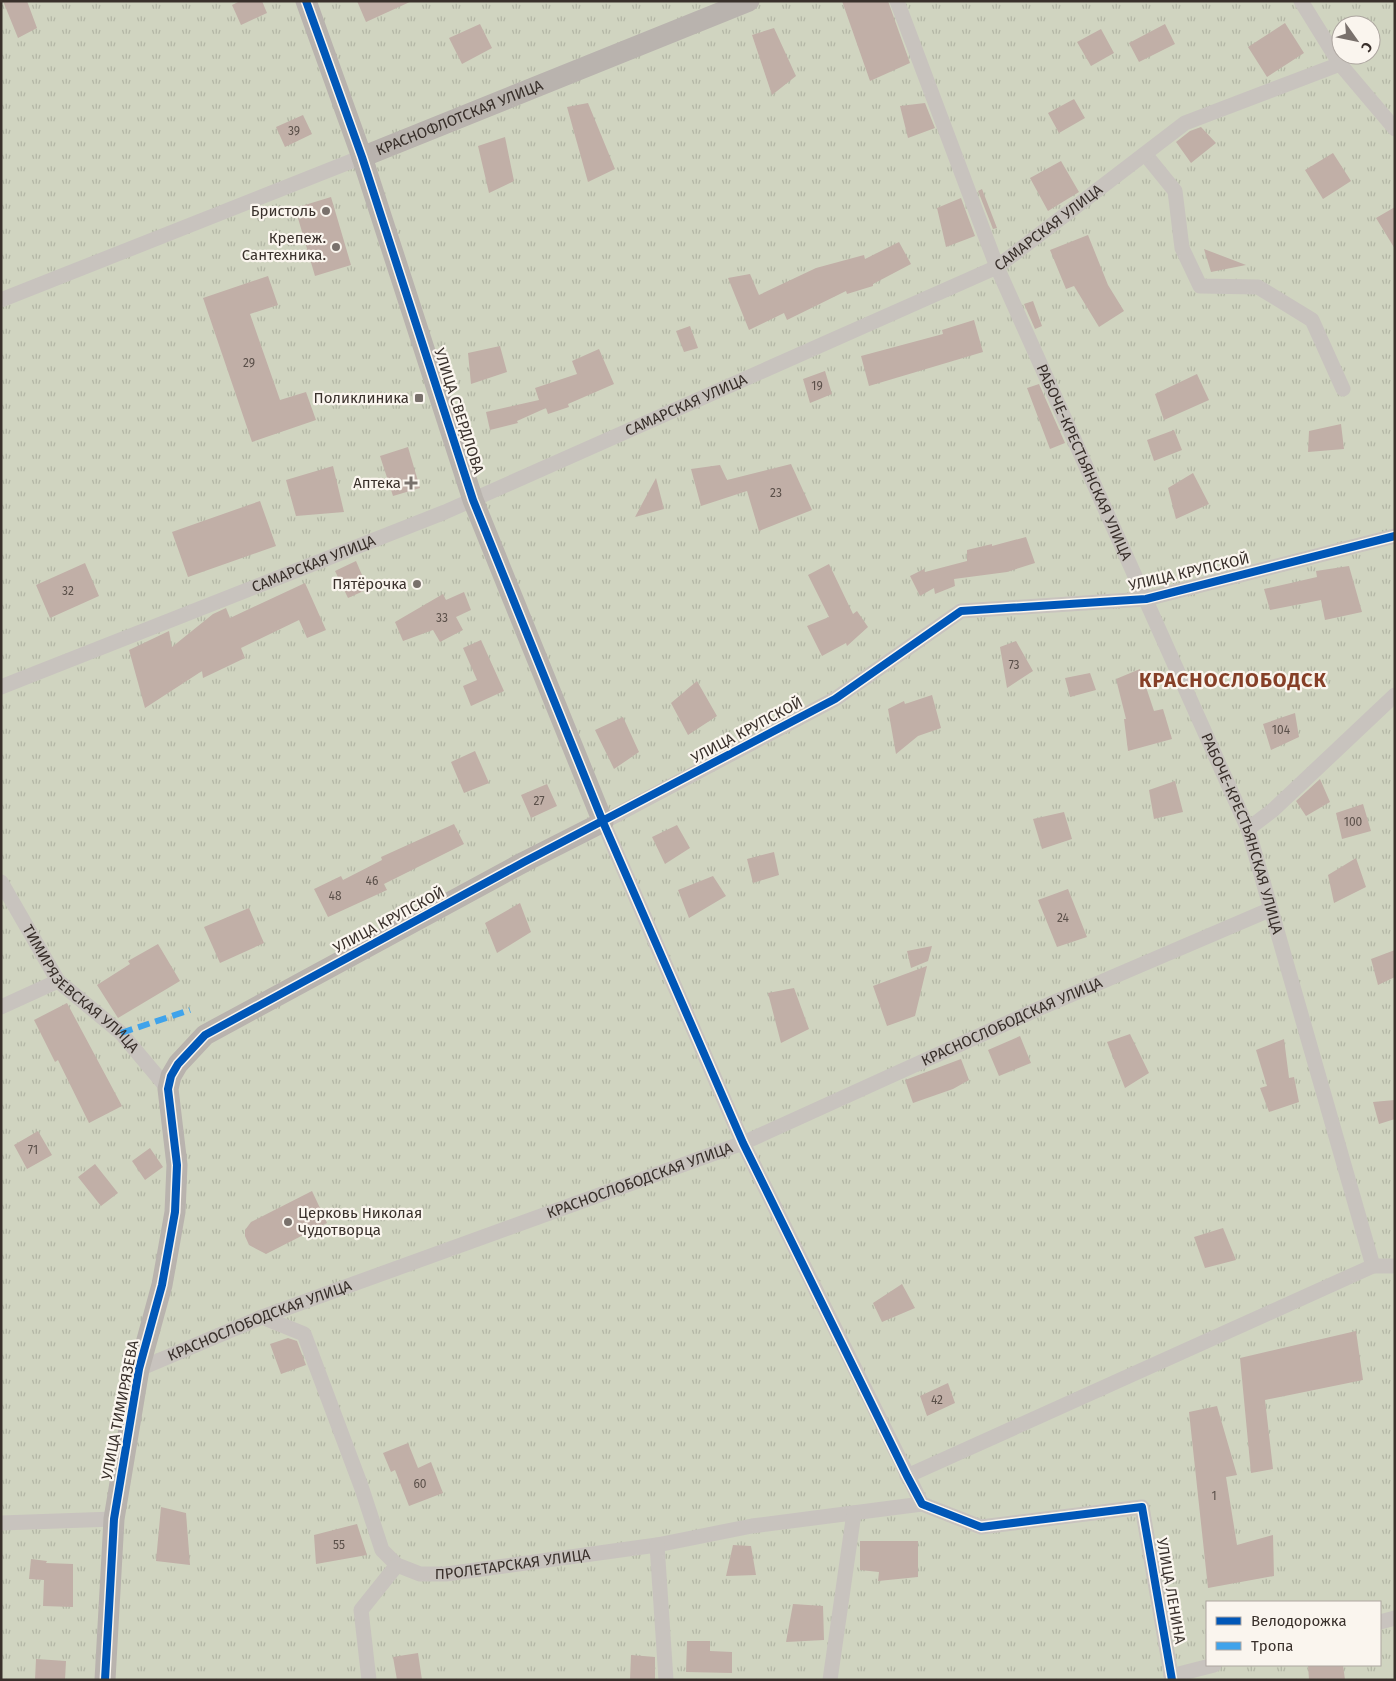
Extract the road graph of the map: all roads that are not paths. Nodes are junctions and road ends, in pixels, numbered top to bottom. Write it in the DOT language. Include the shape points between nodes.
graph roads {
  1 [pos="306,1"];
  2 [pos="749,1"];
  3 [pos="897,1"];
  4 [pos="1301,1"];
  5 [pos="1331,49"];
  6 [pos="1337,65"];
  7 [pos="1341,65"];
  8 [pos="1395,130"];
  9 [pos="1145,154"];
  10 [pos="362,157"];
  11 [pos="997,268"];
  12 [pos="1,300"];
  13 [pos="1343,389"];
  14 [pos="473,500"];
  15 [pos="1395,536"];
  16 [pos="1146,599"];
  17 [pos="1,687"];
  18 [pos="1392,702"];
  19 [pos="602,822"];
  20 [pos="1248,829"];
  21 [pos="1,882"];
  22 [pos="1269,910"];
  23 [pos="58,981"];
  24 [pos="1,1007"];
  25 [pos="168,1089"];
  26 [pos="743,1143"];
  27 [pos="1373,1266"];
  28 [pos="1395,1266"];
  29 [pos="262,1317"];
  30 [pos="139,1369"];
  31 [pos="907,1476"];
  32 [pos="922,1504"];
  33 [pos="854,1513"];
  34 [pos="114,1519"];
  35 [pos="1,1523"];
  36 [pos="657,1545"];
  37 [pos="397,1565"];
  38 [pos="1395,1618"];
  39 [pos="1381,1622"];
  40 [pos="1211,1666"];
  41 [pos="1172,1678"];
  42 [pos="105,1680"];
  43 [pos="369,1680"];
  44 [pos="666,1680"];
  45 [pos="830,1680"];
  1 -- 10 [label="street, УЛИЦА СВЕРДЛОВА"];
  2 -- 10 [label="street, КРАСНОФЛОТСКАЯ УЛИЦА"];
  3 -- 11 [label="street, РАБОЧЕ-КРЕСТЬЯНСКАЯ УЛИЦА"];
  4 -- 5 [label="street"];
  6 -- 9 [label="street, САМАРСКАЯ УЛИЦА" via="1185,123"];
  7 -- 8 [label="street"];
  9 -- 11 [label="street, САМАРСКАЯ УЛИЦА"];
  9 -- 13 [label="street" via="1174,190 1182,248 1200,286 1258,287 1312,320"];
  10 -- 12 [label="street, КРАСНОФЛОТСКАЯ УЛИЦА"];
  10 -- 14 [label="street, УЛИЦА СВЕРДЛОВА"];
  11 -- 14 [label="street, САМАРСКАЯ УЛИЦА"];
  11 -- 16 [label="street, РАБОЧЕ-КРЕСТЬЯНСКАЯ УЛИЦА"];
  14 -- 17 [label="street, САМАРСКАЯ УЛИЦА"];
  14 -- 19 [label="street, УЛИЦА СВЕРДЛОВА"];
  15 -- 16 [label="street, УЛИЦА КРУПСКОЙ"];
  16 -- 19 [label="street, УЛИЦА КРУПСКОЙ" via="961,611 835,699"];
  16 -- 20 [label="street, РАБОЧЕ-КРЕСТЬЯНСКАЯ УЛИЦА"];
  18 -- 20 [label="street"];
  19 -- 25 [label="street, УЛИЦА КРУПСКОЙ" via="205,1035 178,1064"];
  19 -- 26 [label="street"];
  20 -- 22 [label="street, РАБОЧЕ-КРЕСТЬЯНСКАЯ УЛИЦА"];
  21 -- 23 [label="street, ТИМИРЯЗЕВСКАЯ УЛИЦА"];
  22 -- 26 [label="street, КРАСНОСЛОБОДСКАЯ УЛИЦА" via="1038,1009"];
  22 -- 27 [label="street, РАБОЧЕ-КРЕСТЬЯНСКАЯ УЛИЦА"];
  23 -- 24 [label="street"];
  23 -- 25 [label="street, ТИМИРЯЗЕВСКАЯ УЛИЦА" via="121,1033"];
  25 -- 30 [label="street, УЛИЦА ТИМИРЯЗЕВА" via="176,1165 175,1212 162,1285"];
  26 -- 29 [label="street, КРАСНОСЛОБОДСКАЯ УЛИЦА"];
  26 -- 31 [label="street"];
  27 -- 28 [label="street"];
  27 -- 31 [label="street"];
  29 -- 30 [label="street, КРАСНОСЛОБОДСКАЯ УЛИЦА"];
  29 -- 37 [label="street, ПРОЛЕТАРСКАЯ УЛИЦА" via="304,1334 382,1550"];
  30 -- 34 [label="street, УЛИЦА ТИМИРЯЗЕВА"];
  31 -- 32 [label="street"];
  32 -- 33 [label="street, ПРОЛЕТАРСКАЯ УЛИЦА"];
  32 -- 41 [label="street, УЛИЦА ЛЕНИНА" via="981,1527 1142,1507"];
  33 -- 36 [label="street, ПРОЛЕТАРСКАЯ УЛИЦА" via="752,1526"];
  33 -- 45 [label="street"];
  34 -- 35 [label="street"];
  34 -- 42 [label="street, УЛИЦА ТИМИРЯЗЕВА"];
  36 -- 37 [label="street, ПРОЛЕТАРСКАЯ УЛИЦА" via="446,1574 420,1574"];
  36 -- 44 [label="street"];
  37 -- 43 [label="street" via="361,1610"];
  38 -- 39 [label="street"];
  40 -- 41 [label="street"];
}
